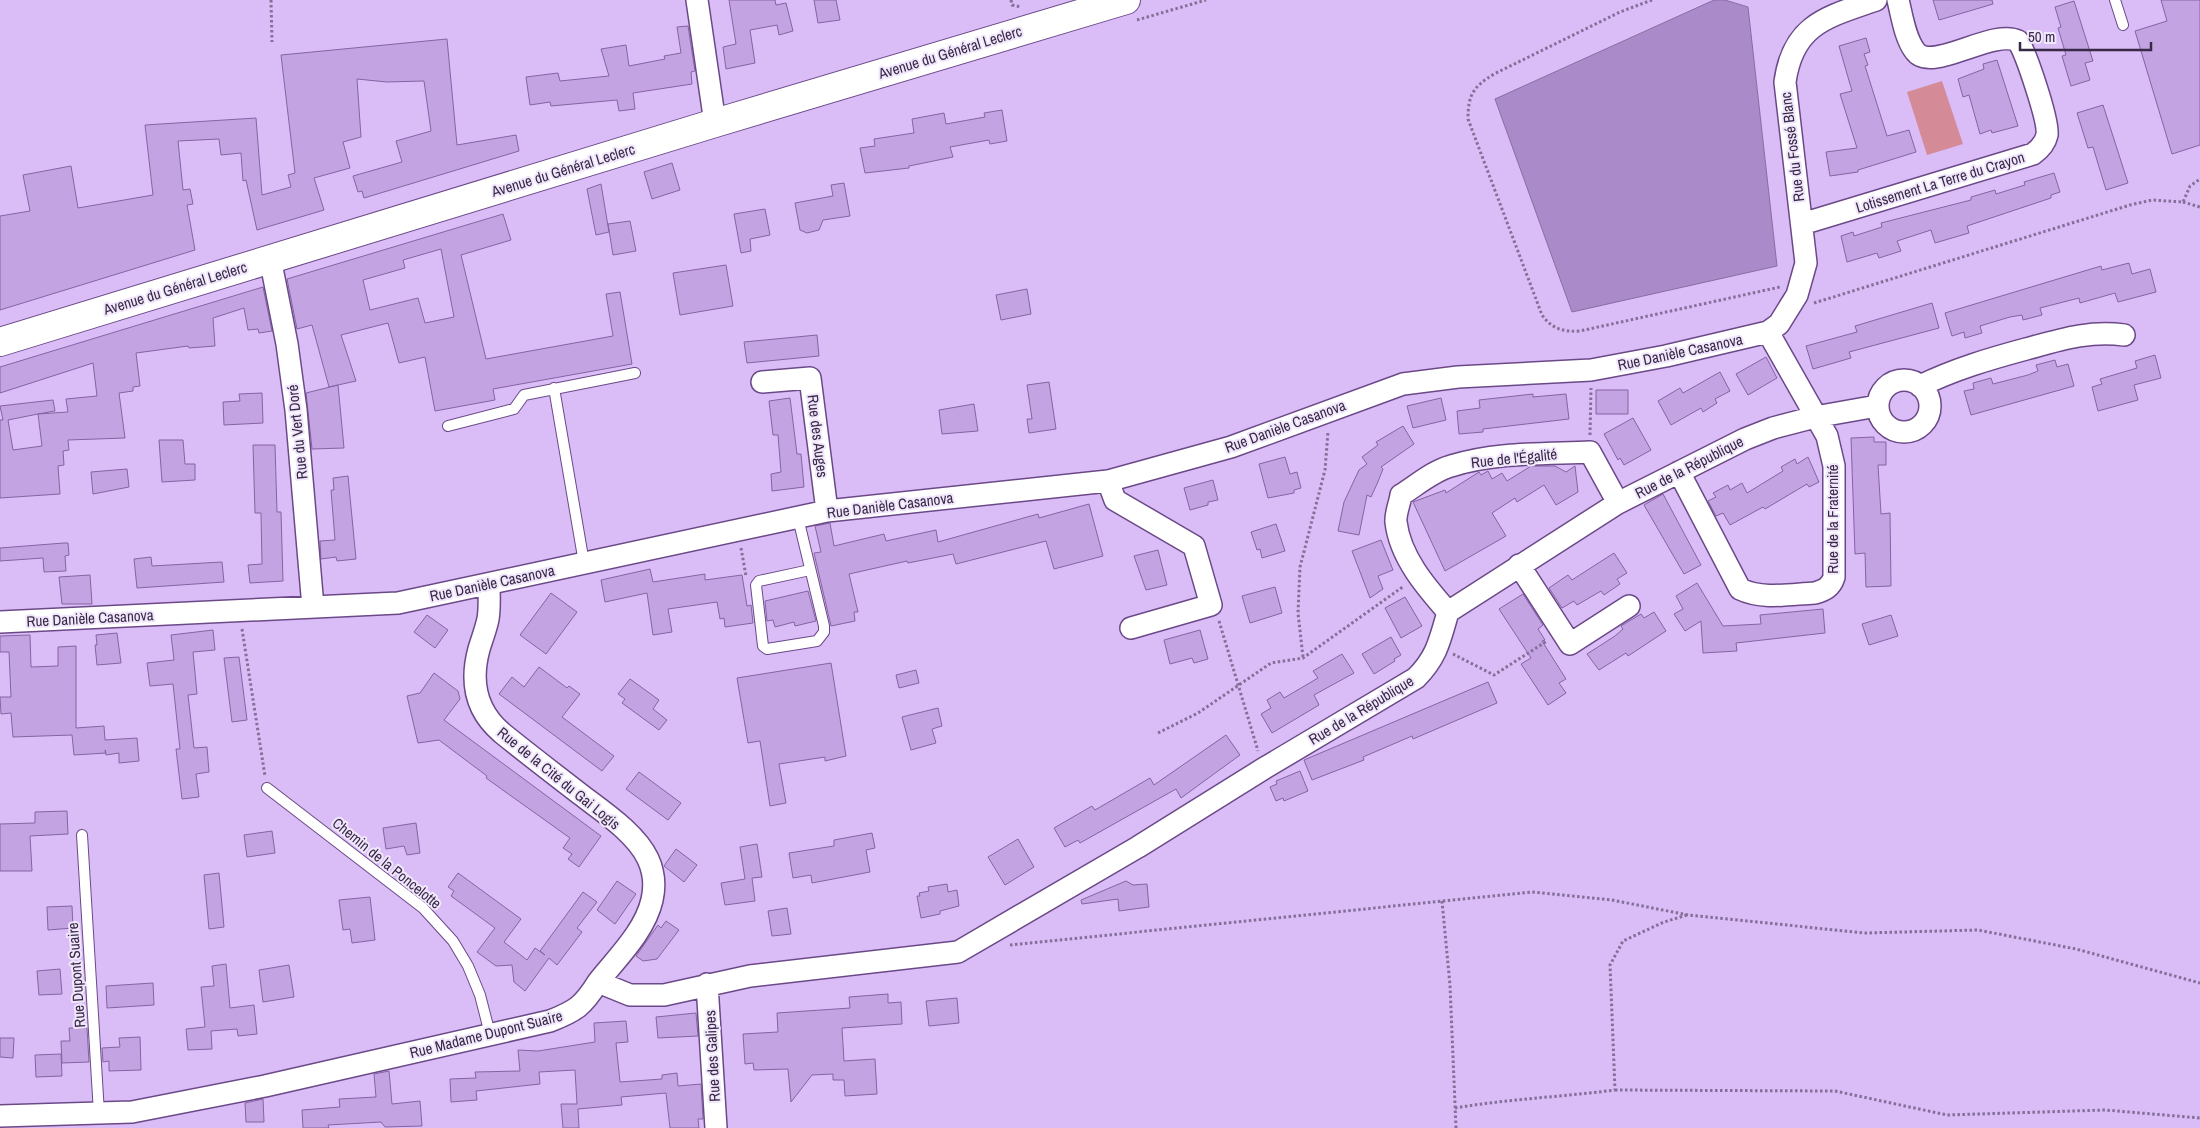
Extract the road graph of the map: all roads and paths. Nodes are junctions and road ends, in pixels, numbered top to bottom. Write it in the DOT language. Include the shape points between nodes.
graph roads {
  1 [pos="271,0"];
  2 [pos="696,0"];
  3 [pos="1011,0"];
  4 [pos="1126,0"];
  5 [pos="1652,0"];
  6 [pos="1876,0"];
  7 [pos="1898,0"];
  8 [pos="2115,0"];
  9 [pos="1029,5"];
  10 [pos="2123,25"];
  11 [pos="272,42"];
  12 [pos="715,123"];
  13 [pos="2200,179"];
  14 [pos="2183,202"];
  15 [pos="2200,207"];
  16 [pos="1802,224"];
  17 [pos="270,258"];
  18 [pos="1802,282"];
  19 [pos="1789,310"];
  20 [pos="1768,332"];
  21 [pos="2124,335"];
  22 [pos="0,342"];
  23 [pos="1591,370"];
  24 [pos="635,373"];
  25 [pos="762,382"];
  26 [pos="1920,386"];
  27 [pos="554,388"];
  28 [pos="1877,406"];
  29 [pos="1330,409"];
  30 [pos="1815,416"];
  31 [pos="448,426"];
  32 [pos="1590,452"];
  33 [pos="1679,472"];
  34 [pos="1108,481"];
  35 [pos="1618,503"];
  36 [pos="827,511"];
  37 [pos="798,518"];
  38 [pos="738,530"];
  39 [pos="584,563"];
  40 [pos="1519,565"];
  41 [pos="810,570"];
  42 [pos="745,574"];
  43 [pos="1419,575"];
  44 [pos="489,584"];
  45 [pos="1211,605"];
  46 [pos="1629,606"];
  47 [pos="314,607"];
  48 [pos="240,611"];
  49 [pos="1448,612"];
  50 [pos="0,622"];
  51 [pos="1131,628"];
  52 [pos="1562,632"];
  53 [pos="1439,647"];
  54 [pos="1303,658"];
  55 [pos="1238,684"];
  56 [pos="1158,733"];
  57 [pos="1263,769"];
  58 [pos="267,788"];
  59 [pos="82,835"];
  60 [pos="1442,900"];
  61 [pos="1688,915"];
  62 [pos="1003,946"];
  63 [pos="598,982"];
  64 [pos="2200,983"];
  65 [pos="708,984"];
  66 [pos="490,1034"];
  67 [pos="1615,1090"];
  68 [pos="1455,1108"];
  69 [pos="99,1113"];
  70 [pos="0,1116"];
  71 [pos="2200,1118"];
  72 [pos="716,1128"];
  73 [pos="1456,1128"];
  1 -- 11 [label="path"];
  2 -- 12 [label="street"];
  3 -- 9 [label="path" via="1012,5"];
  4 -- 12 [label="main road, Avenue du Général Leclerc"];
  5 -- 18 [label="path" via="1494,74 1480,82 1471,93 1468,119 1542,315 1557,329 1580,331"];
  6 -- 16 [label="street, Rue du Fossé Blanc" via="1813,25 1804,33 1787,64 1785,82"];
  7 -- 16 [label="street, Lotissement La Terre du Crayon" via="1911,43 1921,56 1936,57 2003,37 2018,41 2046,125 2045,142 2033,154"];
  8 -- 10 [label="lane"];
  12 -- 17 [label="main road, Avenue du Général Leclerc"];
  13 -- 14 [label="path" via="2190,186"];
  14 -- 15 [label="path"];
  14 -- 19 [label="path" via="2152,200 2130,205"];
  16 -- 18 [label="street, Rue du Fossé Blanc" via="1806,263"];
  17 -- 22 [label="main road, Avenue du Général Leclerc"];
  17 -- 47 [label="street, Rue du Vert Doré" via="296,410"];
  18 -- 19 [label="street, Rue du Fossé Blanc"];
  19 -- 20 [label="street, Rue du Fossé Blanc"];
  20 -- 23 [label="street, Rue Danièle Casanova"];
  20 -- 30 [label="street, Rue de la Fraternité"];
  21 -- 26 [label="street" via="2091,333 2065,338 1978,362"];
  23 -- 29 [label="street, Rue Danièle Casanova" via="1427,380 1403,384"];
  23 -- 32 [label="path"];
  24 -- 27 [label="lane"];
  25 -- 36 [label="street, Rue des Auges" via="810,378"];
  26 -- 28 [label="street" via="1896,380 1882,390"];
  26 -- 28 [label="street" via="1930,400 1930,409 1922,425 1915,430 1906,432 1890,428 1883,422"];
  27 -- 31 [label="lane" via="524,395 514,409"];
  27 -- 39 [label="lane"];
  28 -- 30 [label="street, Rue de la République"];
  29 -- 34 [label="street, Rue Danièle Casanova" via="1231,447"];
  29 -- 54 [label="path" via="1325,470 1300,567 1298,613"];
  30 -- 33 [label="street, Rue de la République" via="1745,439"];
  30 -- 33 [label="street, Rue de la Fraternité" via="1827,436 1834,466 1834,576 1832,584 1824,591 1761,596 1740,589"];
  32 -- 35 [label="street"];
  32 -- 43 [label="street, Rue de l'Égalité" via="1496,457 1450,466 1401,495 1395,520 1406,556"];
  33 -- 35 [label="street, Rue de la République"];
  34 -- 36 [label="street, Rue Danièle Casanova"];
  34 -- 45 [label="street" via="1115,500 1194,546"];
  35 -- 40 [label="street, Rue de la République"];
  36 -- 37 [label="street, Rue Danièle Casanova"];
  37 -- 38 [label="street, Rue Danièle Casanova"];
  37 -- 41 [label="lane"];
  38 -- 39 [label="street, Rue Danièle Casanova"];
  38 -- 42 [label="path"];
  39 -- 44 [label="street, Rue Danièle Casanova"];
  40 -- 49 [label="street, Rue de la République"];
  40 -- 52 [label="street"];
  41 -- 41 [label="lane" via="756,585 767,649 817,640 822,636 824,626"];
  43 -- 49 [label="street, Rue de l'Égalité"];
  43 -- 54 [label="path"];
  44 -- 47 [label="street, Rue Danièle Casanova" via="398,603"];
  44 -- 63 [label="street, Rue de la Cité du Gai Logis" via="488,621 475,666 481,710 502,733 609,815 639,845 653,873 654,887 647,915"];
  45 -- 51 [label="street"];
  45 -- 55 [label="path"];
  46 -- 52 [label="street" via="1570,644"];
  47 -- 48 [label="street, Rue Danièle Casanova"];
  48 -- 50 [label="street, Rue Danièle Casanova"];
  48 -- 58 [label="path"];
  49 -- 53 [label="street, Rue de la République"];
  52 -- 53 [label="path" via="1494,675"];
  53 -- 57 [label="street, Rue de la République" via="1430,664 1416,678"];
  54 -- 55 [label="path" via="1271,663"];
  55 -- 56 [label="path" via="1198,714"];
  55 -- 57 [label="path"];
  57 -- 65 [label="street, Rue de la République" via="1138,847 958,952 750,976"];
  58 -- 66 [label="lane, Chemin de la Poncelotte" via="423,908 453,940 480,995"];
  59 -- 69 [label="lane, Rue Dupont Suaire"];
  60 -- 61 [label="path" via="1532,892 1612,900"];
  60 -- 62 [label="path"];
  60 -- 68 [label="path" via="1450,985"];
  61 -- 64 [label="path" via="1865,932 1978,930 2076,949"];
  61 -- 67 [label="path" via="1623,941 1610,965"];
  63 -- 65 [label="street" via="630,995 664,995"];
  63 -- 66 [label="street, Rue Madame Dupont Suaire" via="585,1003 574,1012 550,1021"];
  65 -- 72 [label="street, Rue des Galipes"];
  66 -- 69 [label="street, Rue Madame Dupont Suaire" via="265,1086 132,1112"];
  67 -- 68 [label="path"];
  67 -- 71 [label="path" via="1836,1091 1947,1115 2105,1110"];
  68 -- 73 [label="path"];
  69 -- 70 [label="street, Rue Madame Dupont Suaire"];
}
